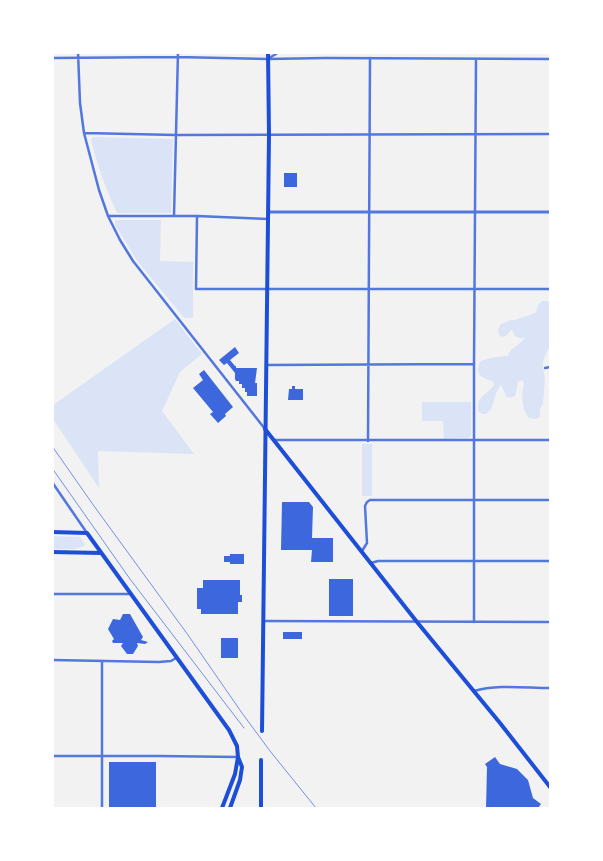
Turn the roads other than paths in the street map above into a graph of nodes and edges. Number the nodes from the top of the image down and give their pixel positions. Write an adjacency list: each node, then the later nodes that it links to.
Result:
1 (78, 52): 7 (street)
2 (178, 52): 5 (street)
3 (268, 52): 9 (main road)
4 (276, 52): 9 (street)
5 (177, 57): 7 (street); 9 (street); 14 (street)
6 (52, 58): 7 (street)
7 (79, 58): 12 (street)
8 (370, 58): 9 (street); 10 (street); 15 (street)
9 (268, 59): 17 (main road)
10 (476, 59): 11 (street); 16 (street)
11 (550, 59)
12 (84, 133): 14 (street); 22 (street)
13 (550, 134): 16 (street)
14 (176, 135): 17 (street); 23 (street)
15 (370, 135): 16 (street); 17 (street); 19 (street)
16 (475, 135): 20 (street)
17 (269, 136): 18 (main road)
18 (268, 212): 19 (street); 25 (main road)
19 (369, 212): 20 (street); 26 (street)
20 (475, 212): 21 (street); 27 (street)
21 (550, 212)
22 (108, 216): 23 (street); 35 (street)
23 (174, 216): 24 (street)
24 (197, 216): 25 (street); 29 (street)
25 (268, 218): 29 (main road)
26 (369, 289): 27 (street); 29 (street); 32 (street)
27 (475, 289): 28 (street); 30 (street)
28 (550, 289)
29 (268, 290): 31 (main road)
30 (474, 364): 32 (street); 37 (street)
31 (266, 365): 32 (street); 35 (main road)
32 (369, 365): 39 (street)
33 (545, 368): 34 (street)
34 (550, 368)
35 (265, 428): 36 (main road); 53 (main road)
36 (274, 440): 39 (street); 45 (main road)
37 (474, 440): 38 (street); 39 (street); 41 (street)
38 (550, 440)
39 (368, 441)
40 (52, 482): 44 (street)
41 (475, 500): 42 (street); 45 (street); 48 (street)
42 (550, 500)
43 (52, 532): 44 (main road)
44 (87, 533): 47 (main road)
45 (362, 551): 50 (main road)
46 (52, 552): 47 (main road)
47 (101, 553): 52 (main road)
48 (475, 561): 49 (street); 50 (street); 55 (street)
49 (550, 562)
50 (371, 563): 54 (main road)
51 (52, 594): 52 (street)
52 (131, 594): 57 (main road)
53 (263, 621): 54 (street); 62 (main road)
54 (417, 622): 55 (street); 61 (main road)
55 (474, 622): 56 (street)
56 (550, 622)
57 (176, 658): 59 (street); 65 (main road)
58 (52, 660): 59 (street)
59 (102, 661): 64 (street)
60 (550, 688): 61 (street)
61 (474, 691): 67 (main road)
62 (262, 731)
63 (52, 756): 64 (street)
64 (102, 756): 65 (street); 68 (street)
65 (238, 757): 69 (main road); 70 (main road)
66 (262, 760): 71 (main road)
67 (550, 786)
68 (102, 808)
69 (222, 808)
70 (230, 808)
71 (261, 808)

